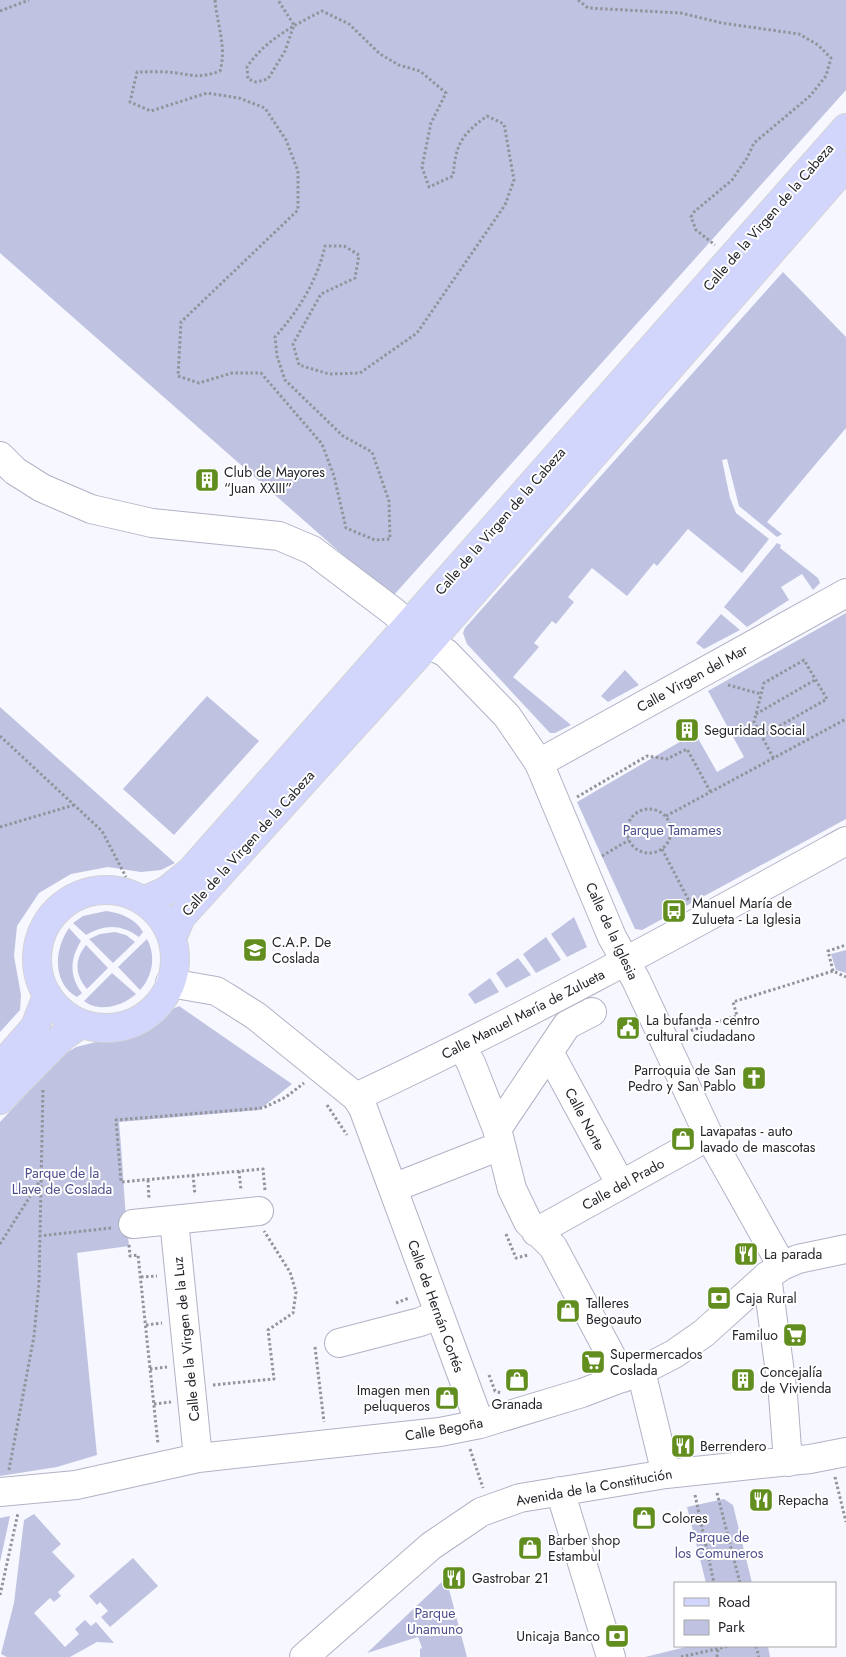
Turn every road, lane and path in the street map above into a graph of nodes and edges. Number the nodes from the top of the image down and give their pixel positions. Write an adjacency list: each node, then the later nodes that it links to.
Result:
1 (29, 0): 5 (path)
2 (216, 0): 6 (path)
3 (278, 0): 6 (path)
4 (578, 0): 9 (path)
5 (0, 11)
6 (294, 25): 6 (path)
7 (846, 128): 12 (main road, Calle de la Virgen de la Cabeza)
8 (846, 166): 13 (main road, Calle de la Virgen de la Cabeza)
9 (715, 244)
10 (0, 456): 12 (street, Calle de la Iglesia)
11 (846, 593): 22 (street, Calle Virgen del Mar)
12 (407, 626): 13 (street, Calle de la Iglesia); 33 (main road, Calle de la Virgen de la Cabeza)
13 (428, 644): 22 (street, Calle de la Iglesia); 35 (main road, Calle de la Virgen de la Cabeza)
14 (816, 680): 16 (path); 17 (path); 20 (path)
15 (721, 683): 16 (path)
16 (761, 694): 17 (path)
17 (756, 714): 20 (path)
18 (846, 719): 21 (path)
19 (0, 736): 25 (path)
20 (762, 736): 21 (path)
21 (774, 759): 23 (path)
22 (539, 763): 37 (street, Calle de la Iglesia)
23 (710, 791): 24 (path); 26 (path)
24 (570, 802)
25 (74, 804): 27 (path); 32 (path)
26 (666, 816): 28 (path); 30 (path)
27 (0, 826)
28 (629, 840): 30 (path); 31 (path)
29 (846, 842): 37 (street, Calle Manuel María de Zulueta)
30 (662, 849): 34 (path)
31 (597, 859)
32 (126, 877)
33 (143, 901): 35 (main road); 41 (main road)
34 (692, 906)
35 (172, 938): 40 (main road)
36 (846, 945): 38 (path)
37 (626, 961): 45 (street, Calle Manuel María de Zulueta); 52 (street, Calle de la Iglesia)
38 (833, 971): 39 (path); 44 (path)
39 (846, 977)
40 (170, 983): 43 (main road); 50 (street)
41 (47, 996): 43 (main road); 47 (main road)
42 (592, 1012): 46 (street)
43 (81, 1024): 51 (main road)
44 (680, 1034)
45 (462, 1047): 50 (street, Calle Manuel María de Zulueta); 53 (street)
46 (549, 1052): 53 (street); 58 (street, Calle Norte)
47 (0, 1068)
48 (307, 1082): 57 (path)
49 (43, 1083): 56 (path)
50 (356, 1097): 59 (street, Calle de Hernán Cortés)
51 (0, 1100)
52 (709, 1136): 58 (street, Calle del Prado); 72 (street, Calle de la Iglesia)
53 (499, 1138): 59 (street); 68 (street)
54 (239, 1171): 55 (path); 60 (path); 63 (path)
55 (193, 1175): 57 (path); 61 (path)
56 (41, 1178): 67 (path); 69 (path)
57 (148, 1180): 62 (path)
58 (621, 1185): 68 (street, Calle del Prado)
59 (393, 1188): 75 (street, Calle de Hernán Cortés)
60 (241, 1190)
61 (195, 1195)
62 (149, 1199)
63 (264, 1212): 64 (street); 84 (path)
64 (174, 1220): 65 (street); 91 (street, Calle de la Virgen de la Luz)
65 (123, 1226): 67 (path)
66 (505, 1231): 68 (path)
67 (39, 1236): 96 (path)
68 (536, 1242): 83 (street)
69 (0, 1244)
70 (846, 1249): 72 (street, Calle Begoña)
71 (138, 1254): 74 (path)
72 (774, 1271): 83 (street, Calle Begoña); 92 (street, Calle de la Iglesia)
73 (161, 1275): 74 (path)
74 (140, 1277): 77 (path)
75 (440, 1314): 78 (street); 89 (street, Calle de Hernán Cortés)
76 (165, 1322): 77 (path)
77 (146, 1325): 81 (path)
78 (339, 1343)
79 (316, 1360): 88 (path)
80 (169, 1367): 81 (path)
81 (150, 1369): 87 (path)
82 (488, 1373): 85 (path)
83 (632, 1375): 89 (street, Calle Begoña); 94 (street)
84 (204, 1386)
85 (503, 1393)
86 (173, 1401): 87 (path)
87 (154, 1404): 90 (path)
88 (333, 1424)
89 (474, 1434): 91 (street, Calle Begoña); 99 (path)
90 (158, 1448)
91 (198, 1458): 96 (street, Calle Begoña)
92 (788, 1462): 93 (street, Avenida de la Constitución); 94 (street, Avenida de la Constitución)
93 (840, 1462): 100 (path)
94 (666, 1474): 95 (street, Avenida de la Constitución)
95 (560, 1491): 106 (street, Avenida de la Constitución); 107 (street)
96 (9, 1493): 103 (path)
97 (717, 1493): 102 (path)
98 (695, 1495): 101 (path)
99 (485, 1496)
100 (846, 1522)
101 (714, 1582)
102 (740, 1582)
103 (0, 1595)
104 (723, 1647): 105 (path)
105 (718, 1648): 108 (path); 109 (path)
106 (304, 1657)
107 (611, 1657)
108 (681, 1657)
109 (717, 1657)

